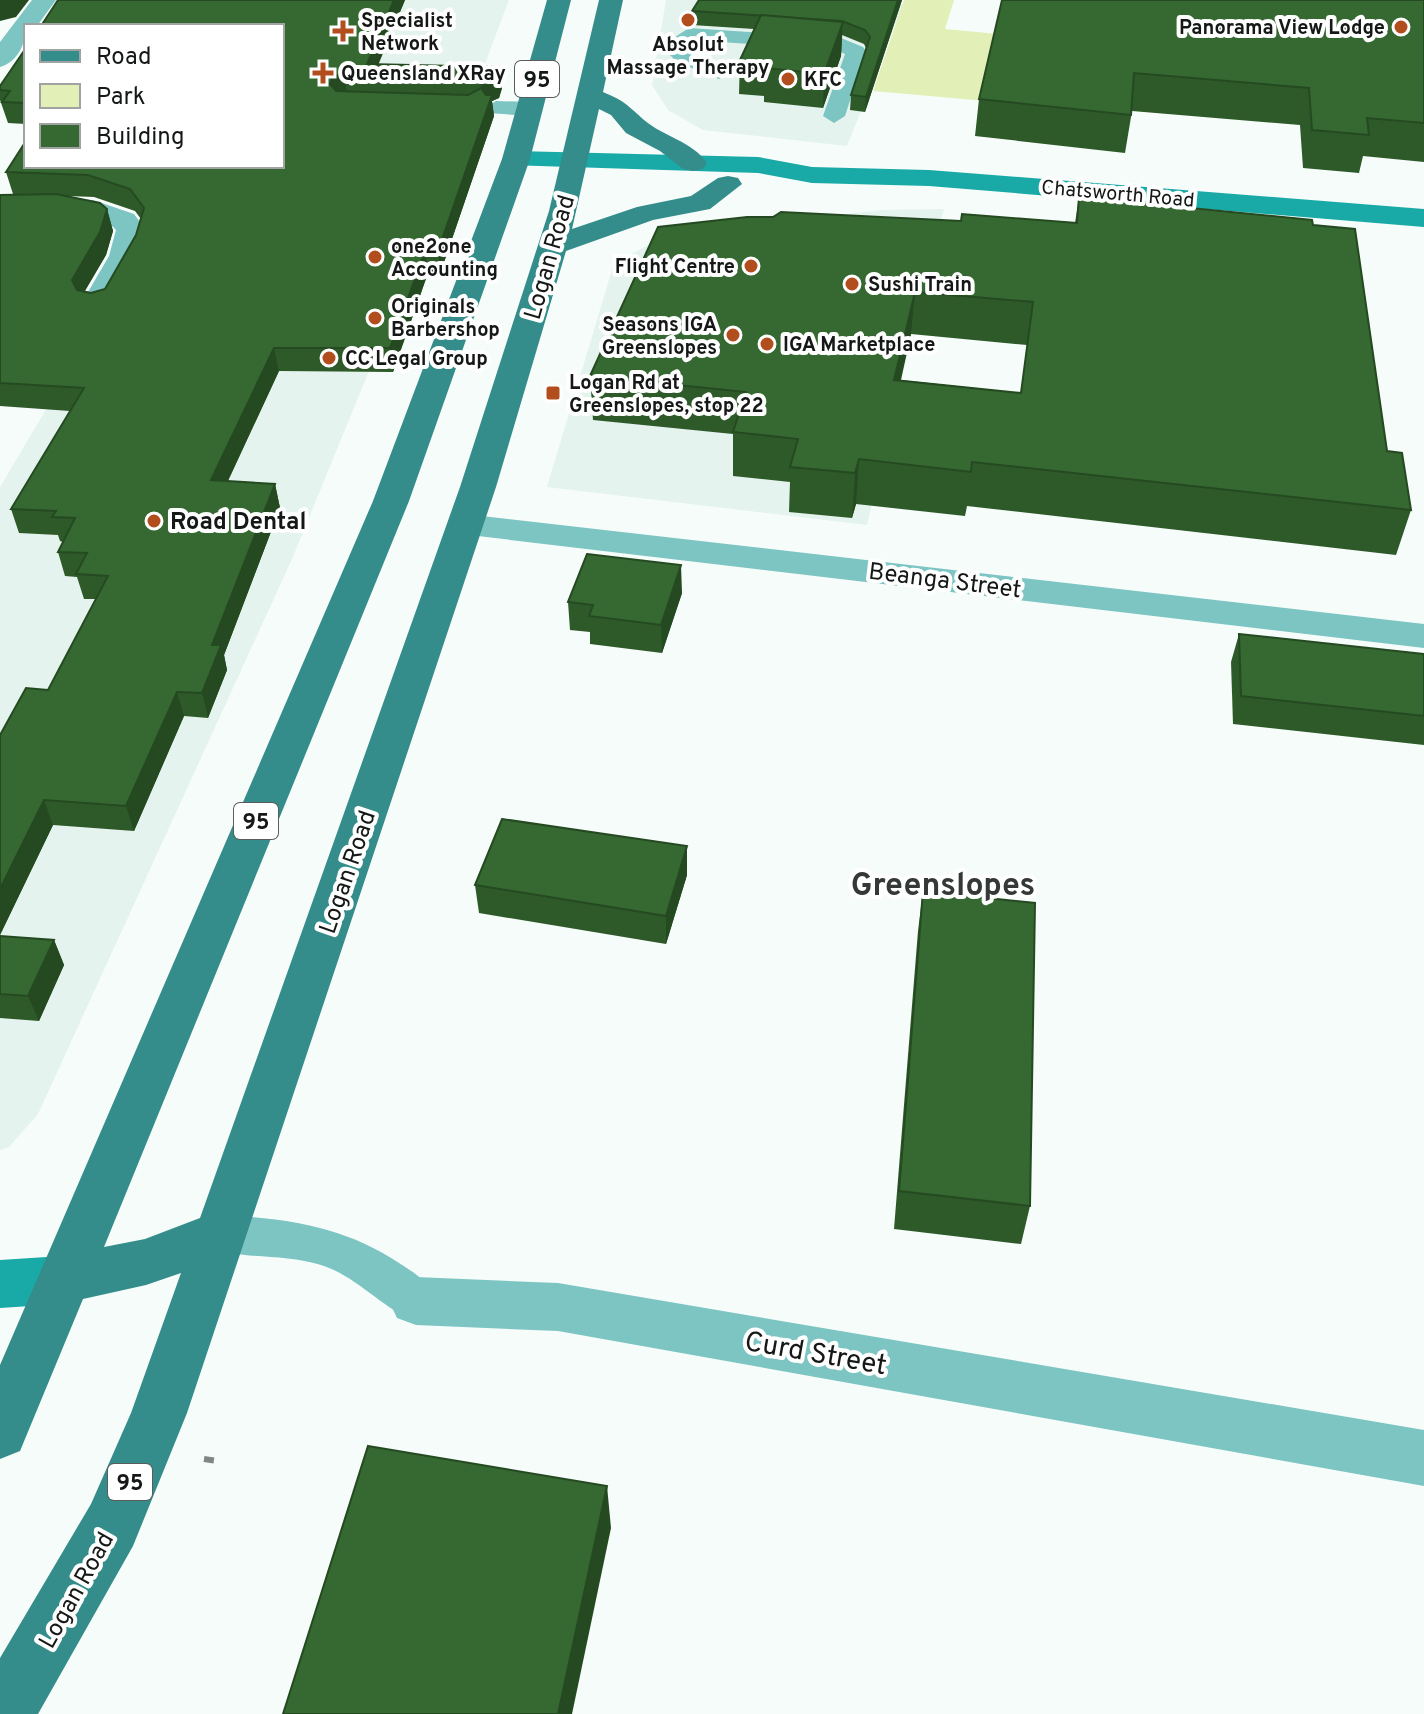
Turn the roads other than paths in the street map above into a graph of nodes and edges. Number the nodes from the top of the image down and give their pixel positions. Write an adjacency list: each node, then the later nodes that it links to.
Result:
1 (44, 0): 4 (street)
2 (559, 0): 10 (main road, 95)
3 (611, 0): 8 (main road, Logan Road / 95)
4 (26, 24)
5 (24, 27): 6 (street)
6 (0, 59)
7 (719, 73): 11 (lane)
8 (589, 95): 12 (main road); 14 (main road, Logan Road / 95)
9 (496, 108): 10 (lane)
10 (530, 109): 13 (main road, 95)
11 (834, 116)
12 (693, 163): 14 (main road, Chatsworth Road); 15 (main road, Chatsworth Road)
13 (512, 171): 14 (main road, Chatsworth Road); 24 (main road, 95)
14 (572, 172): 16 (main road, Chatsworth Road); 19 (main road, Logan Road / 95)
15 (812, 175): 16 (main road, Chatsworth Road); 18 (main road, Chatsworth Road)
16 (728, 184): 19 (main road)
17 (0, 206): 20 (street)
18 (1424, 218)
19 (554, 245): 21 (main road, Logan Road / 95)
20 (97, 304)
21 (465, 525): 22 (street, Beanga Street); 23 (main road, Logan Road / 95)
22 (1424, 636)
23 (220, 1234): 24 (main road); 26 (lane, Curd Street); 29 (main road, Logan Road / 95)
24 (62, 1280): 25 (main road); 27 (main road, 95)
25 (0, 1284)
26 (416, 1301): 28 (street, Curd Street)
27 (0, 1432)
28 (1424, 1458)
29 (3, 1714)

